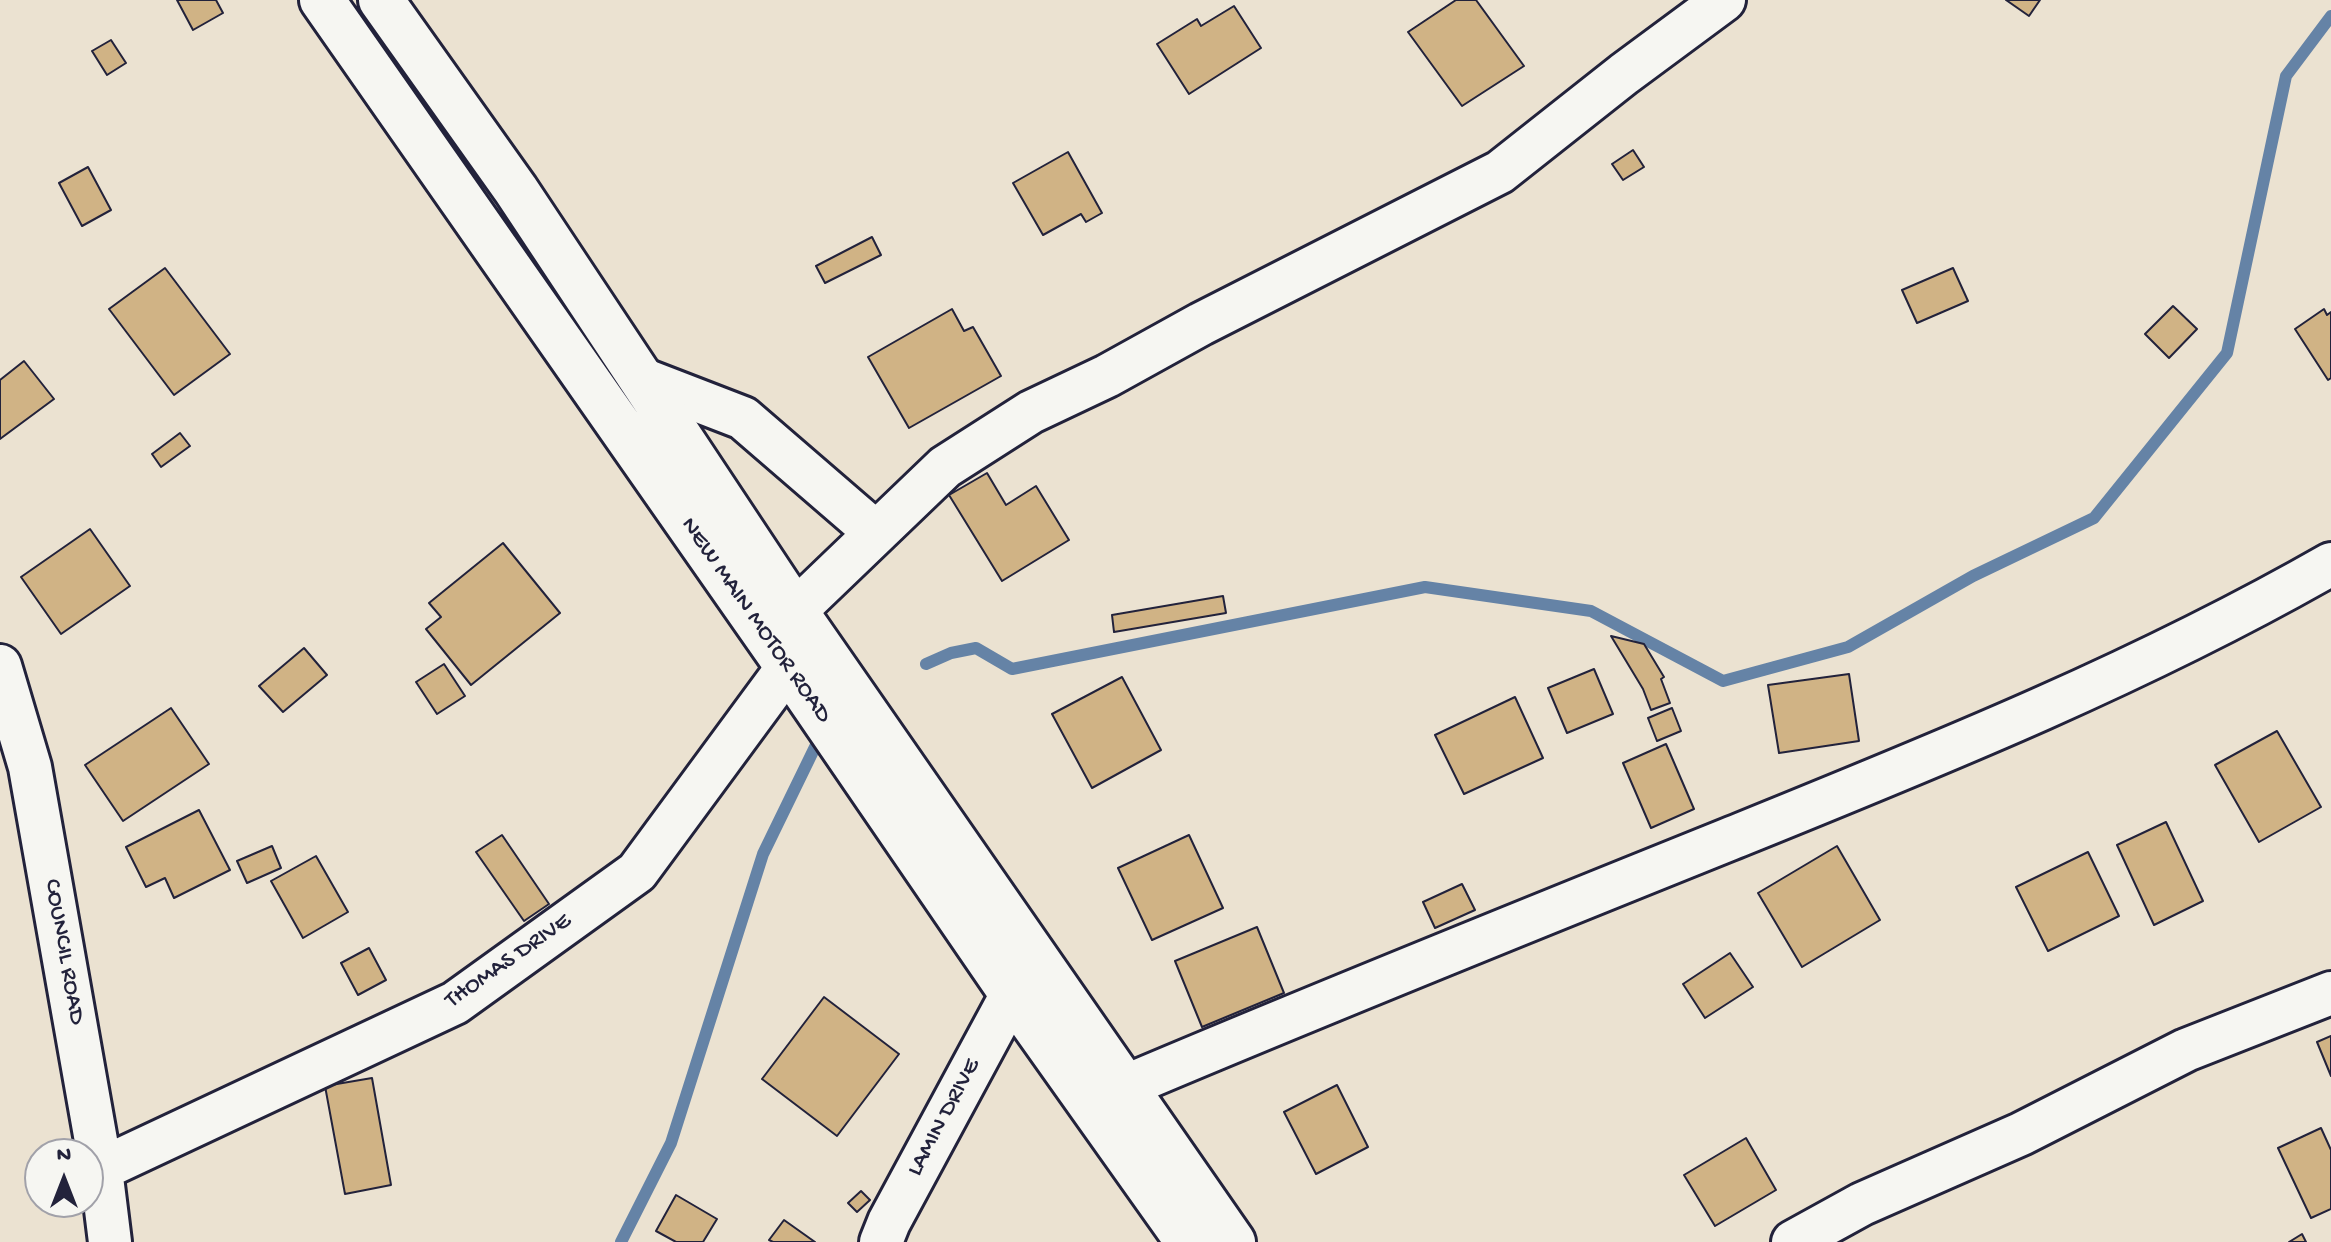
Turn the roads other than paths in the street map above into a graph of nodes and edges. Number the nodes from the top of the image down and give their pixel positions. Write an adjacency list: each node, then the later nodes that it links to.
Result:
1 (322, 0): 9 (highway, NEW MAIN MOTOR ROAD)
2 (381, 0): 4 (highway, NEW MAIN MOTOR ROAD)
3 (1724, 0): 5 (street)
4 (642, 379): 5 (street); 7 (highway, NEW MAIN MOTOR ROAD)
5 (875, 532): 7 (street)
6 (2331, 564): 12 (street)
7 (795, 611): 12 (highway, NEW MAIN MOTOR ROAD)
8 (0, 666): 13 (street, COUNCIL ROAD)
9 (788, 667): 11 (highway, NEW MAIN MOTOR ROAD); 14 (street, THOMAS DRIVE)
10 (2331, 993): 20 (street)
11 (1012, 994): 16 (street, LAMIN DRIVE); 18 (highway, NEW MAIN MOTOR ROAD)
12 (1124, 1087): 19 (highway, NEW MAIN MOTOR ROAD)
13 (96, 1138)
14 (104, 1168)
15 (104, 1193): 17 (street, COUNCIL ROAD)
16 (891, 1235)
17 (110, 1242)
18 (1188, 1242)
19 (1233, 1242)
20 (1793, 1242)

